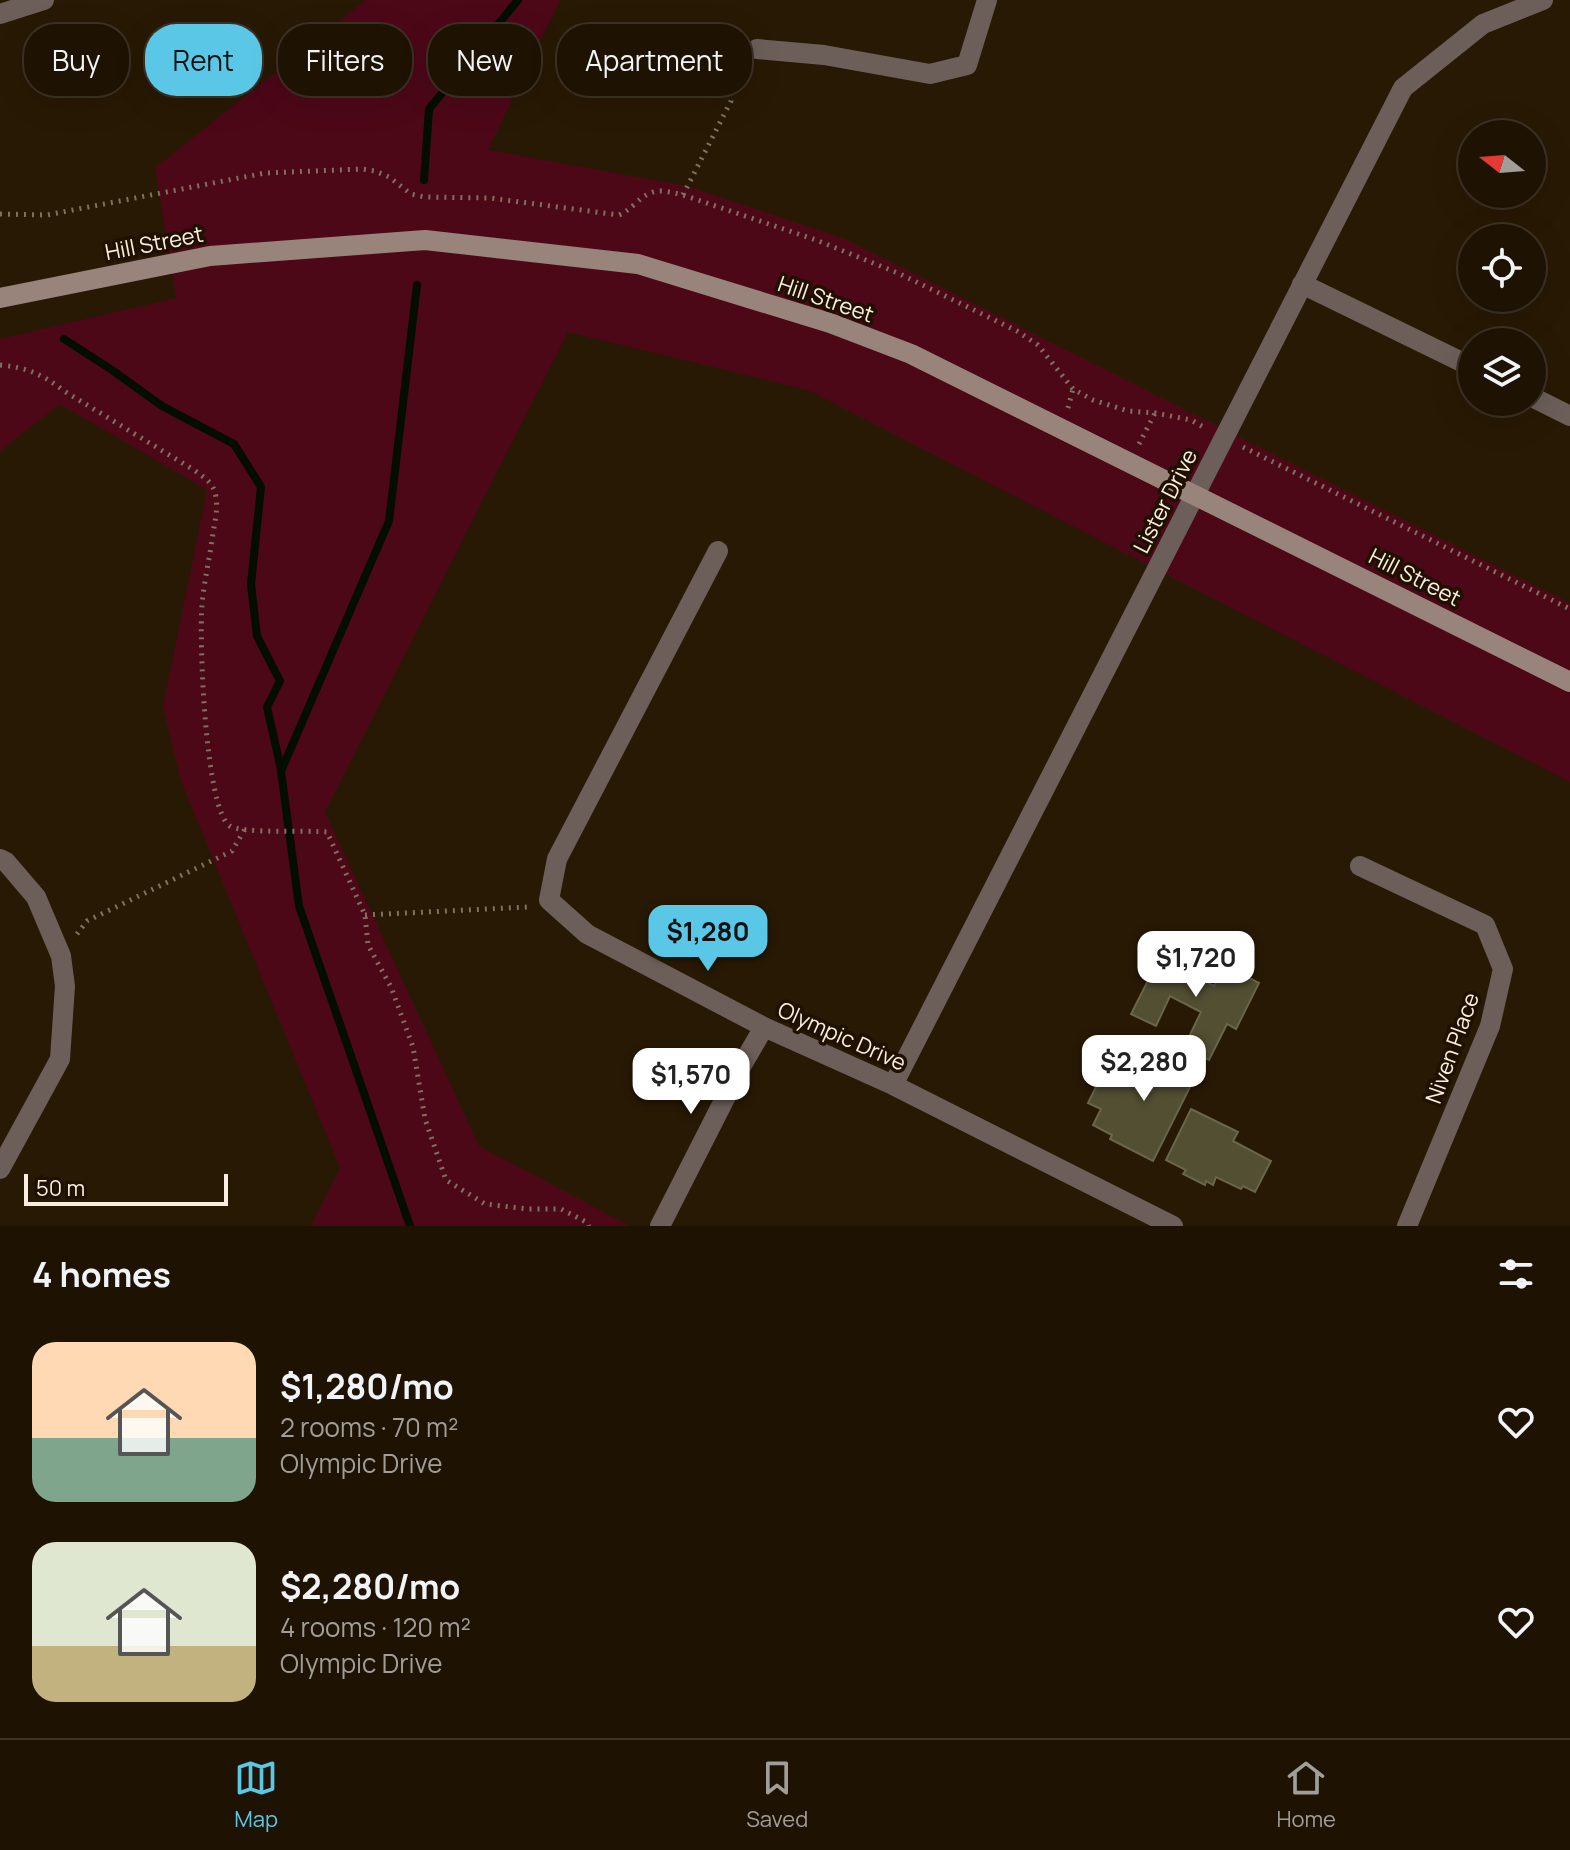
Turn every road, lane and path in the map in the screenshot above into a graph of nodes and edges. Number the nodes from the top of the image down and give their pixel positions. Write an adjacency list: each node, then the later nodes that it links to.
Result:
1 (44, 0): 4 (street)
2 (987, 0): 5 (street)
3 (1543, 0): 7 (street, Lister Drive)
4 (0, 14)
5 (757, 49): 6 (path)
6 (683, 195)
7 (1302, 284): 9 (street); 14 (street, Lister Drive)
8 (0, 298): 15 (main road, Hill Street)
9 (1458, 360)
10 (0, 365): 20 (path)
11 (1546, 404): 13 (street)
12 (1155, 413): 15 (path)
13 (1570, 416)
14 (1225, 438): 16 (street, Lister Drive); 18 (path)
15 (1131, 462): 16 (main road, Hill Street)
16 (1196, 494): 19 (main road, Hill Street); 27 (street, Lister Drive)
17 (718, 551): 23 (street)
18 (1570, 609)
19 (1570, 682)
20 (245, 829): 24 (path); 25 (path)
21 (0, 859): 25 (street)
22 (1360, 866): 32 (street, Niven Place)
23 (549, 900): 24 (path); 26 (street, Olympic Drive)
24 (365, 915): 29 (path)
25 (61, 956): 28 (street)
26 (764, 1027): 27 (street, Olympic Drive); 30 (street)
27 (893, 1085): 31 (street, Olympic Drive)
28 (0, 1169)
29 (589, 1226)
30 (660, 1226)
31 (1173, 1226)
32 (1407, 1226)

